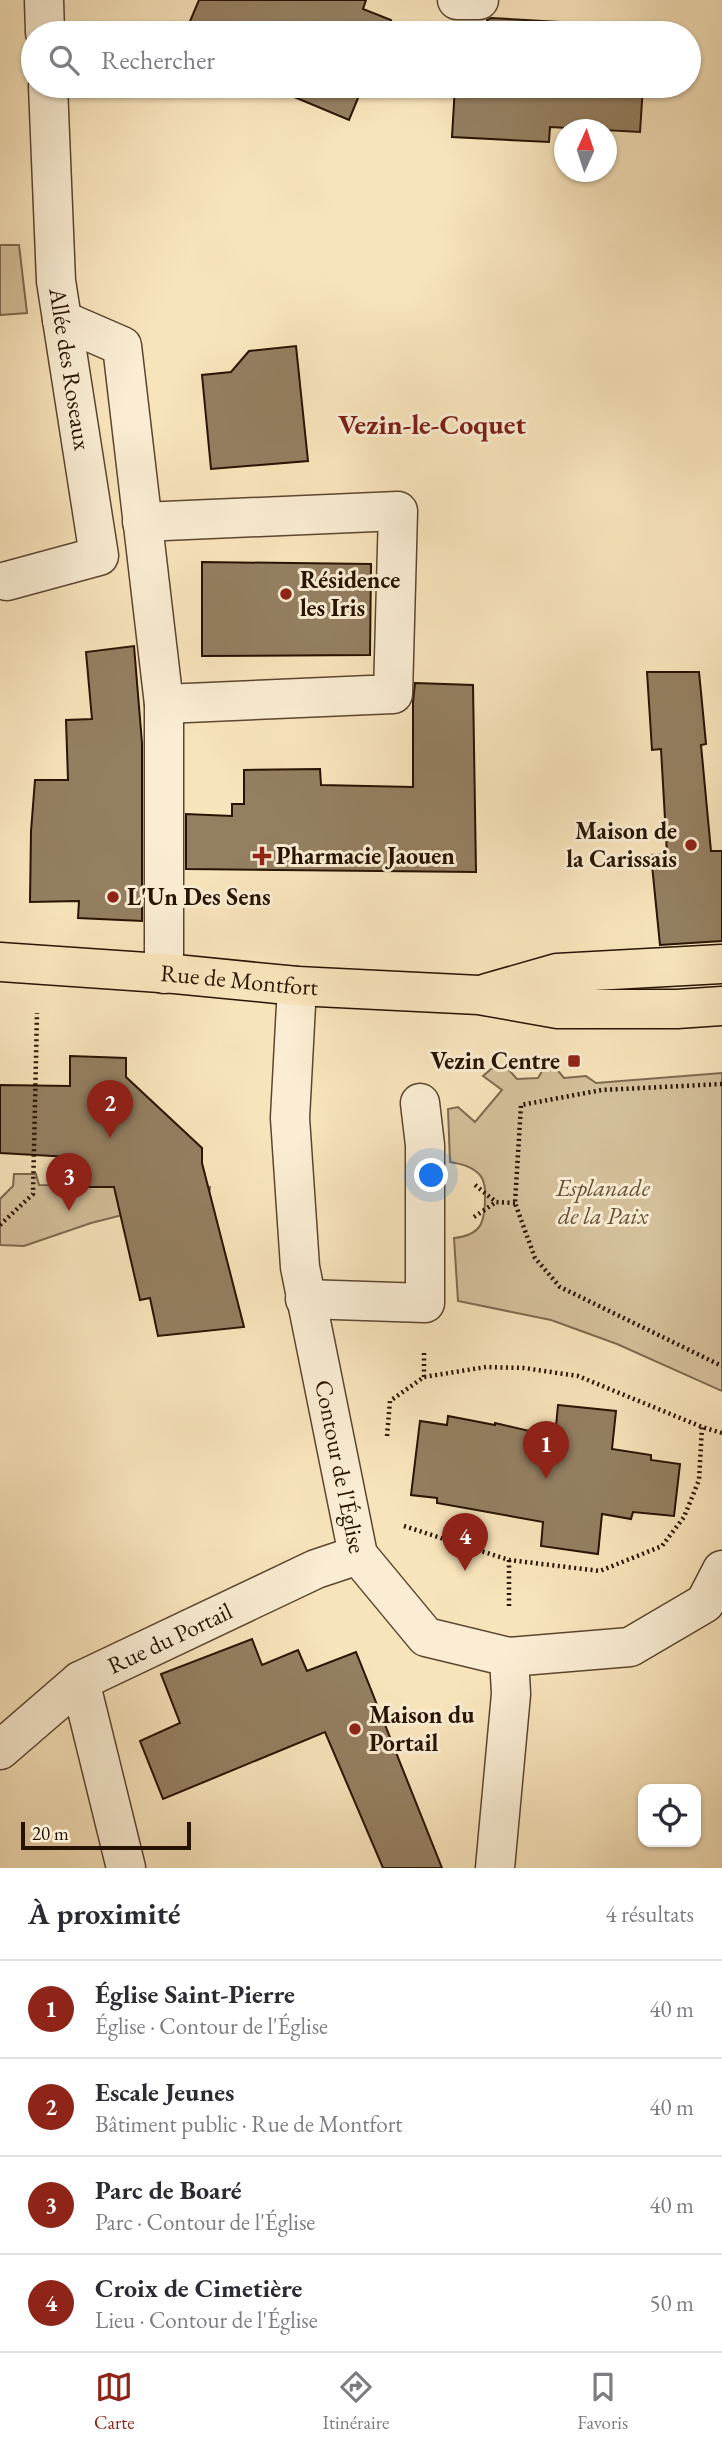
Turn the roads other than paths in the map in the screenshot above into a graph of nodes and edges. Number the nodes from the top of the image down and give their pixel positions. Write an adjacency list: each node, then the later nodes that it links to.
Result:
1 (44, 0): 4 (street)
2 (457, 0): 3 (street)
3 (479, 0)
4 (45, 21)
5 (48, 98): 6 (street, Allée des Roseaux)
6 (61, 320): 7 (street); 8 (street, Allée des Roseaux)
7 (142, 522): 9 (street); 9 (street)
8 (8, 582)
9 (164, 704): 12 (street)
10 (0, 962): 12 (main road, Rue de Montfort)
11 (722, 964): 14 (main road, Rue de Montfort)
12 (164, 974): 13 (main road, Rue de Montfort)
13 (297, 986): 14 (main road, Rue de Montfort); 17 (street, Contour de l'Église)
14 (479, 995): 15 (main road, Rue de Montfort)
15 (722, 1006)
16 (420, 1102): 17 (street)
17 (305, 1299): 18 (street, Contour de l'Église)
18 (358, 1555): 20 (street, Contour de l'Église); 21 (street, Rue du Portail)
19 (717, 1593): 20 (street, Contour de l'Église)
20 (509, 1657): 24 (street)
21 (80, 1681): 22 (street, Rue du Portail); 23 (street)
22 (0, 1750)
23 (126, 1868)
24 (495, 1868)

